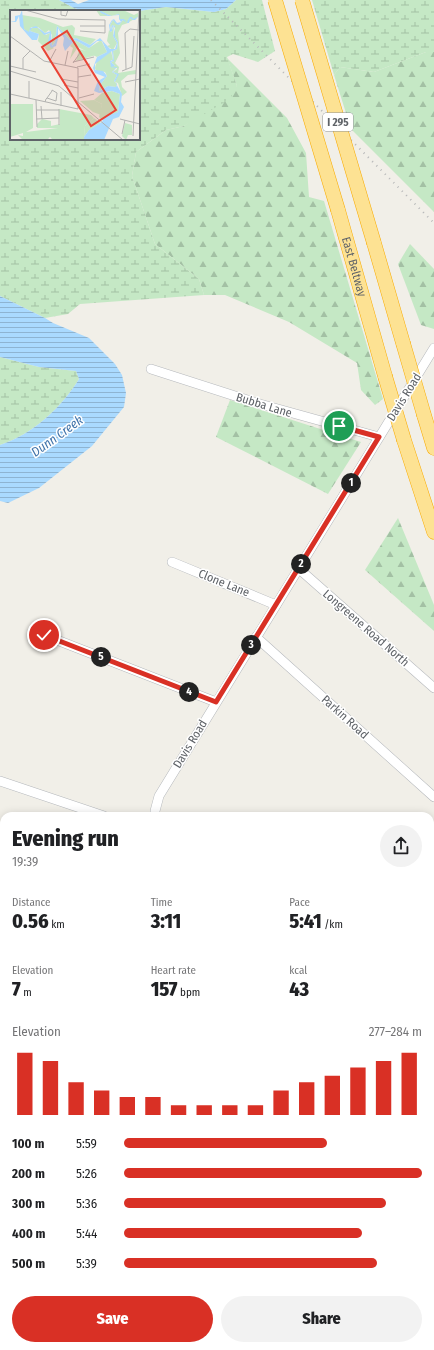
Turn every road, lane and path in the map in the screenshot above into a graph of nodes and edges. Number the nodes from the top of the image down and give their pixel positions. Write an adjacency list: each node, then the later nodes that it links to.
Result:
1 (275, 0): 7 (highway, East Beltway / I 295, bridge)
2 (302, 0): 6 (highway, I 295, bridge)
3 (434, 348): 5 (street, Davis Road)
4 (151, 369): 5 (street, Bubba Lane)
5 (379, 437): 9 (street, Davis Road)
6 (434, 448)
7 (434, 532)
8 (172, 562): 10 (street, Clone Lane)
9 (298, 568): 10 (street, Davis Road); 13 (street, Longreene Road North)
10 (276, 605): 12 (street, Davis Road)
11 (44, 635): 14 (street)
12 (256, 637): 14 (street, Davis Road); 16 (street, Parkin Road)
13 (434, 688)
14 (216, 702): 18 (street, Davis Road)
15 (0, 781): 17 (street)
16 (434, 797)
17 (92, 812)
18 (155, 812)

